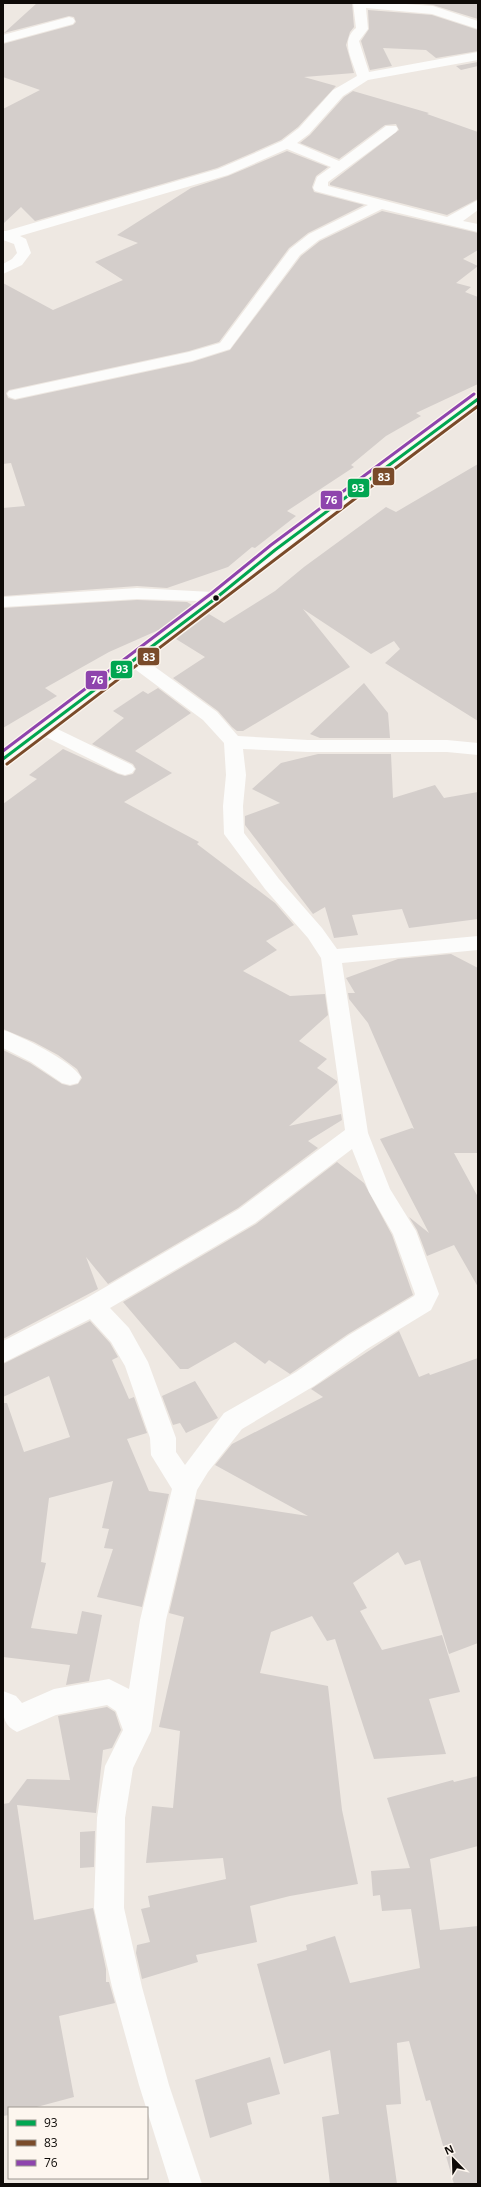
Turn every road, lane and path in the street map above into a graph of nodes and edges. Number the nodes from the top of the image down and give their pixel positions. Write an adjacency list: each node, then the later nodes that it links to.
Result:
1 (359, 3): 3 (street); 6 (street)
2 (69, 21): 4 (street)
3 (478, 25)
4 (3, 39)
5 (478, 56): 6 (street)
6 (364, 77): 8 (street)
7 (391, 129): 9 (street)
8 (287, 144): 9 (street); 14 (street)
9 (340, 166): 10 (street)
10 (381, 204): 12 (street); 16 (street)
11 (478, 204): 12 (street)
12 (448, 222): 13 (street)
13 (478, 228)
14 (4, 235): 15 (street)
15 (3, 270)
16 (14, 394)
17 (478, 399): 18 (street)
18 (216, 598): 19 (street); 20 (street)
19 (3, 602)
20 (134, 660): 21 (street); 22 (street)
21 (43, 728): 24 (street); 25 (street)
22 (233, 742): 23 (street); 27 (street)
23 (478, 749)
24 (3, 759)
25 (125, 769)
26 (478, 943): 27 (street)
27 (331, 958): 30 (street)
28 (3, 1038): 29 (street)
29 (70, 1077)
30 (357, 1133): 31 (street); 33 (street)
31 (93, 1306): 32 (street); 33 (street)
32 (3, 1353)
33 (186, 1487): 35 (street)
34 (3, 1704): 35 (street)
35 (137, 1731): 36 (street)
36 (186, 2184)

